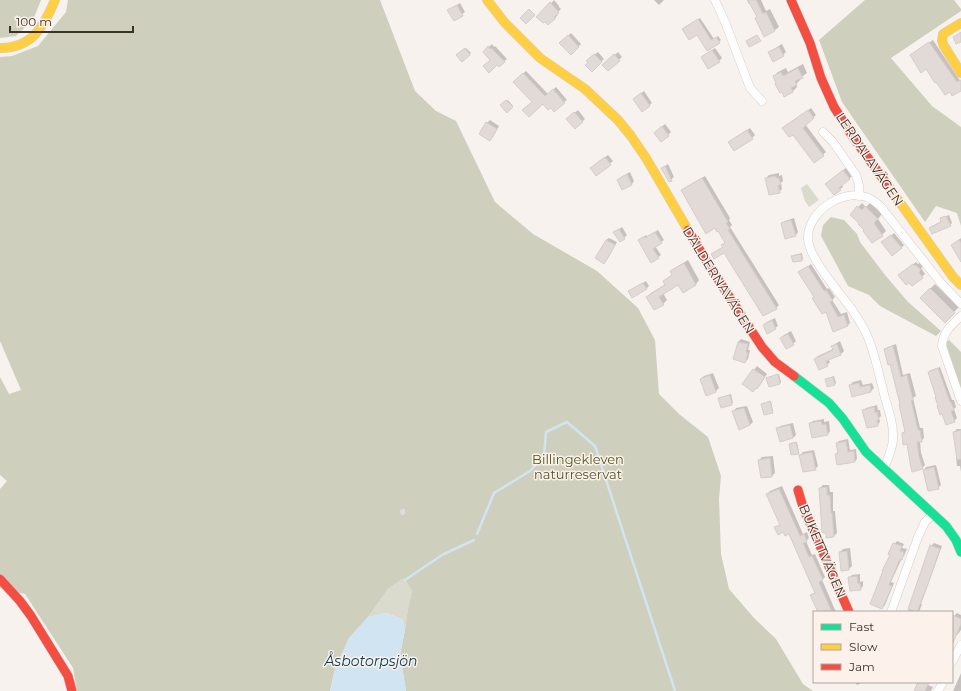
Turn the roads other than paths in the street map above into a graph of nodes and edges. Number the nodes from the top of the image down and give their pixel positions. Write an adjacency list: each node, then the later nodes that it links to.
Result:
1 (55, 0): 6 (street)
2 (487, 0): 15 (street, DÄLDERNAVÄGEN)
3 (715, 0): 8 (street)
4 (791, 0): 11 (street, LERDALAVÄGEN)
5 (961, 23): 7 (street)
6 (0, 48)
7 (961, 73)
8 (762, 101)
9 (823, 132): 10 (street)
10 (859, 196): 12 (street); 15 (street)
11 (961, 284)
12 (961, 304)
13 (961, 316): 14 (street)
14 (961, 401)
15 (884, 468): 17 (street, DÄLDERNAVÄGEN)
16 (798, 490): 20 (street, BUKETTVÄGEN)
17 (933, 514): 18 (street, DÄLDERNAVÄGEN); 21 (street)
18 (961, 552)
19 (0, 579): 24 (street)
20 (849, 611)
21 (891, 611)
22 (961, 645): 23 (street)
23 (953, 660)
24 (72, 691)

